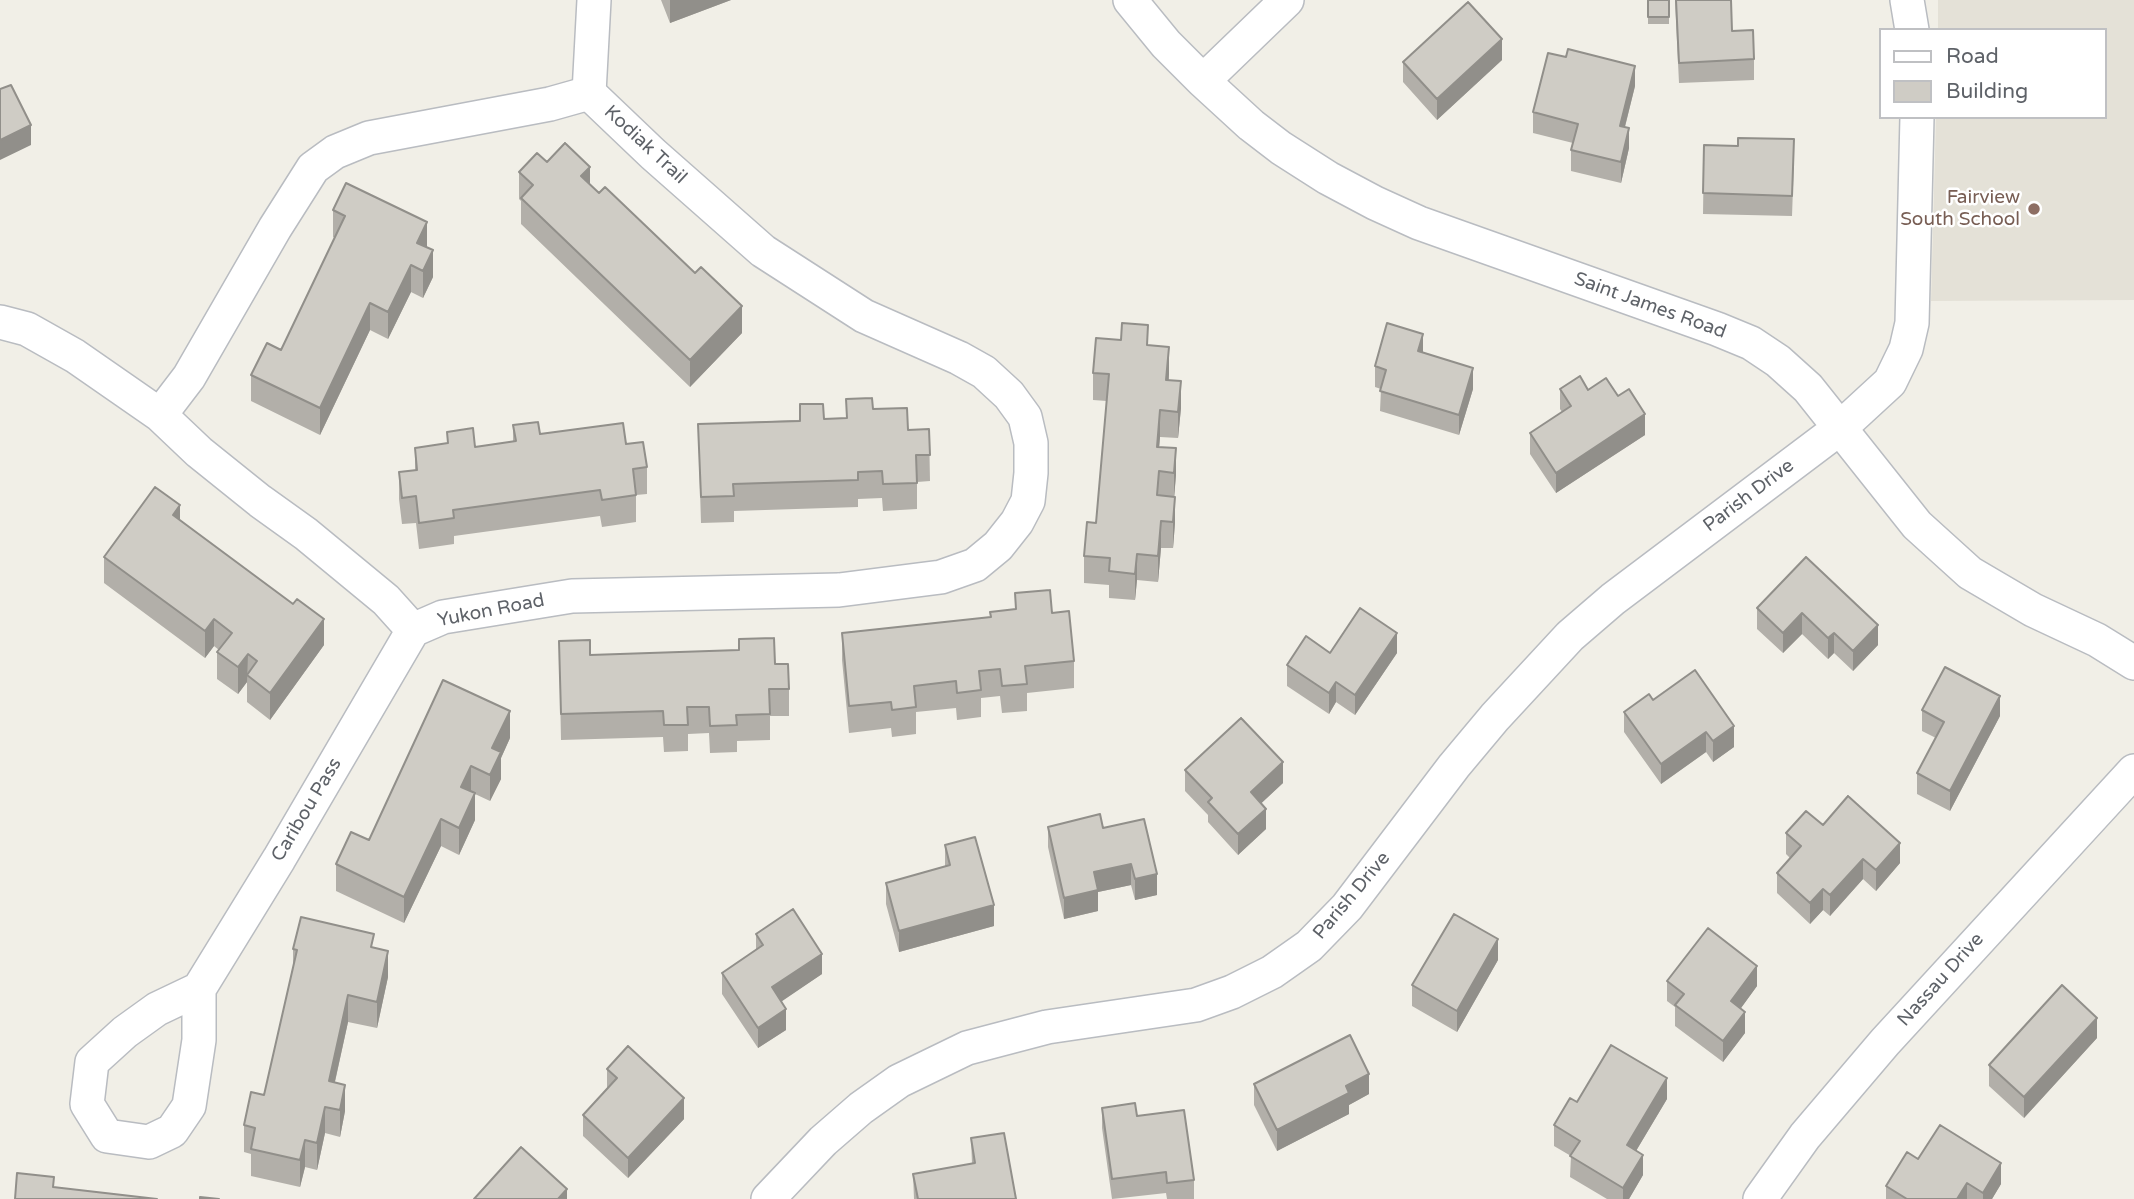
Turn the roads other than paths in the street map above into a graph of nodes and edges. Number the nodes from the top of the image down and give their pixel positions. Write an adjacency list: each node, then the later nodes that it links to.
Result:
1 (594, 0): 7 (street)
2 (1130, 0): 6 (street, Saint James Road)
3 (1287, 0): 6 (street)
4 (1906, 0): 5 (street)
5 (1912, 28)
6 (1203, 81): 11 (street, Saint James Road)
7 (589, 93): 10 (street, Kodiak Trail); 12 (street, Kodiak Trail)
8 (1917, 119): 11 (street, Parish Drive)
9 (0, 322): 10 (street, Yukon Road)
10 (160, 415): 13 (street, Yukon Road)
11 (1840, 428): 14 (street, Saint James Road); 17 (street, Parish Drive)
12 (1031, 473): 13 (street, Yukon Road)
13 (413, 630): 16 (street, Caribou Pass)
14 (2134, 663)
15 (2134, 771): 18 (street, Nassau Drive)
16 (199, 989): 16 (street)
17 (768, 1199)
18 (1760, 1199)

